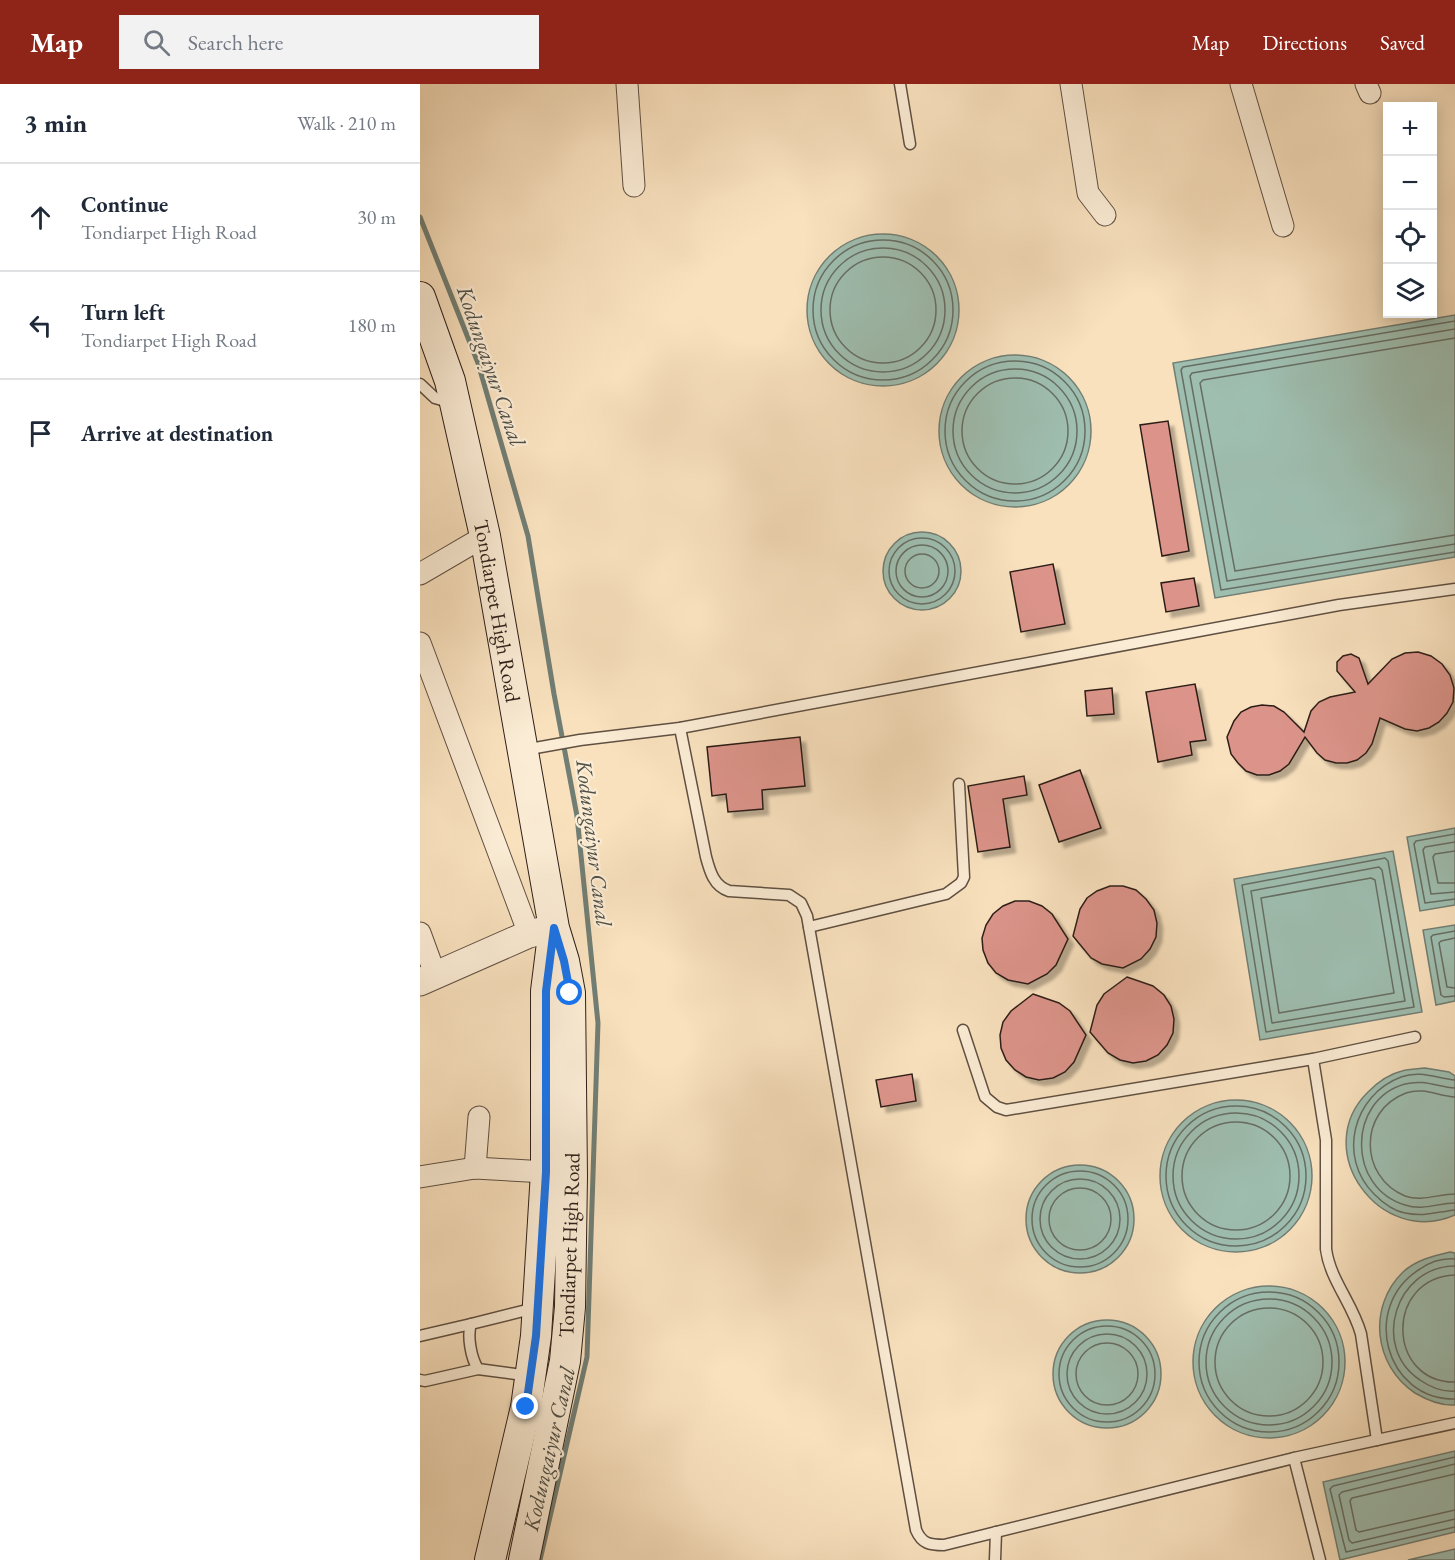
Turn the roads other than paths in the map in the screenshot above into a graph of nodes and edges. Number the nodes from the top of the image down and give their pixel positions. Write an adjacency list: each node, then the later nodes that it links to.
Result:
1 (627, 84): 6 (street)
2 (900, 84): 5 (lane)
3 (1071, 84): 7 (street)
4 (1241, 84): 8 (street)
5 (910, 144)
6 (634, 186)
7 (1105, 215)
8 (1283, 226)
9 (420, 297): 10 (main road, Tondiarpet High Road)
10 (425, 329): 12 (main road, Tondiarpet High Road)
11 (420, 384): 12 (lane)
12 (455, 404): 13 (main road, Tondiarpet High Road)
13 (485, 536): 14 (street); 18 (main road, Tondiarpet High Road)
14 (420, 574)
15 (1455, 589): 17 (lane)
16 (420, 643): 21 (street)
17 (680, 728): 18 (lane); 20 (lane)
18 (536, 748): 21 (main road, Tondiarpet High Road)
19 (958, 784): 20 (lane)
20 (809, 927): 40 (lane)
21 (542, 931): 23 (street); 29 (main road, Tondiarpet High Road); 42 (main road, Tondiarpet High Road)
22 (420, 933): 23 (street)
23 (428, 978)
24 (963, 1030): 26 (lane)
25 (1415, 1036): 26 (lane)
26 (1313, 1059): 38 (lane)
27 (478, 1117): 28 (street)
28 (476, 1168): 29 (street); 30 (street)
29 (546, 1172): 31 (main road, Tondiarpet High Road)
30 (420, 1177)
31 (537, 1307): 32 (lane); 35 (main road, Tondiarpet High Road)
32 (471, 1324): 33 (lane); 34 (lane)
33 (420, 1336)
34 (478, 1369): 35 (lane); 36 (lane)
35 (530, 1376): 41 (main road, Tondiarpet High Road)
36 (420, 1380)
37 (1455, 1423): 38 (lane)
38 (1377, 1440): 39 (lane)
39 (1294, 1458): 40 (lane); 44 (lane)
40 (996, 1532): 43 (lane)
41 (490, 1560)
42 (524, 1560)
43 (995, 1560)
44 (1320, 1560)

